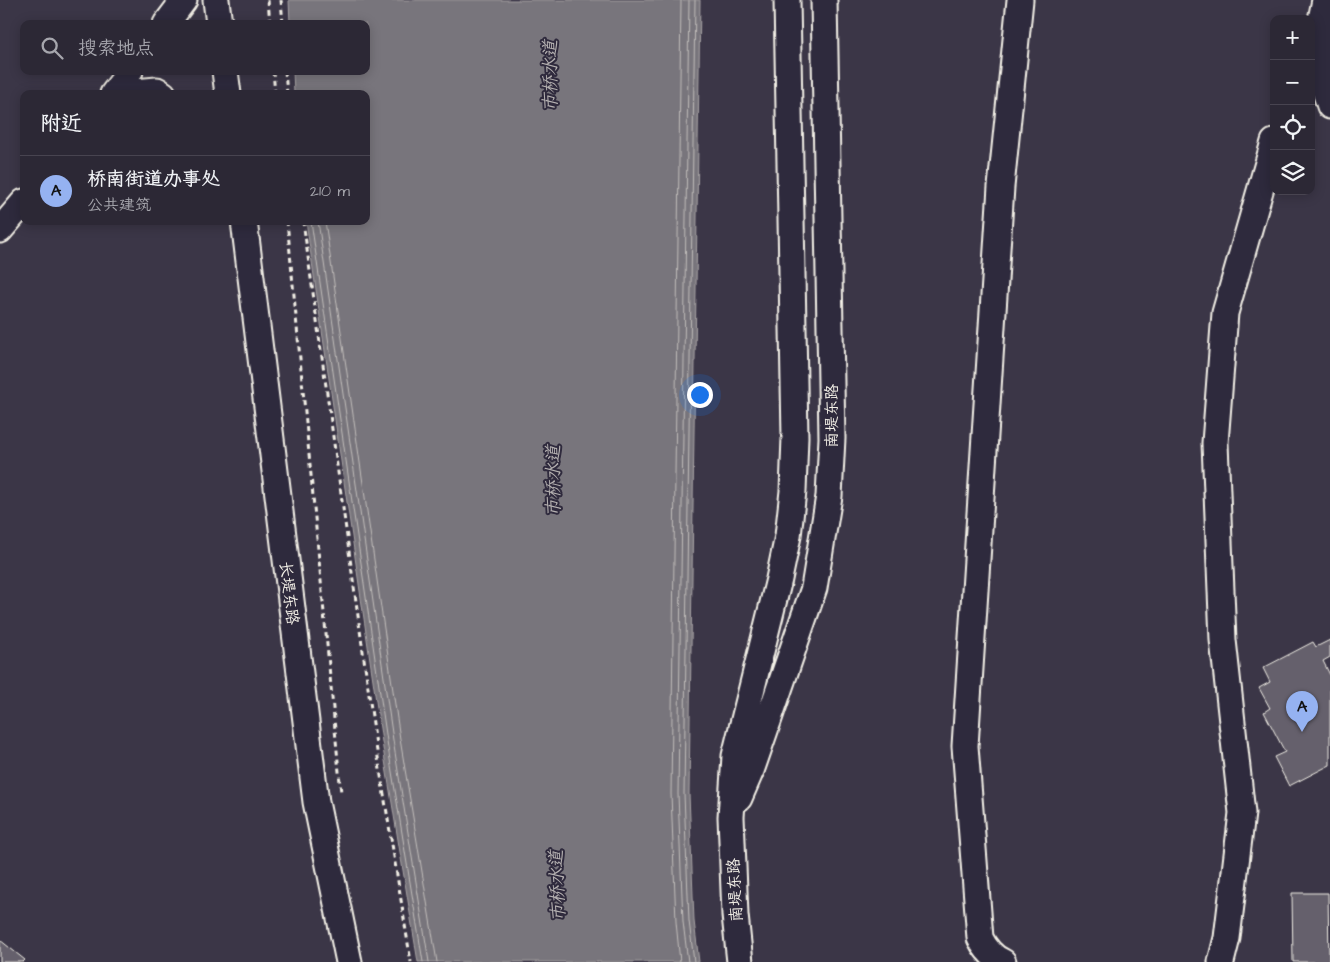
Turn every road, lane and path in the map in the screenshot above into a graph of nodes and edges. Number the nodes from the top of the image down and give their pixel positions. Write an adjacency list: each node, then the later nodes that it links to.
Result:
1 (184, 0): 9 (street)
2 (216, 0): 10 (street)
3 (268, 0): 11 (path)
4 (281, 0): 12 (path)
5 (787, 0): 30 (street, 南堤东路)
6 (824, 0): 30 (street, 南堤东路)
7 (1020, 0): 34 (street)
8 (1325, 0): 13 (street)
9 (169, 20)
10 (218, 20)
11 (270, 20)
12 (283, 20)
13 (1315, 34): 22 (street)
14 (127, 75): 18 (street)
15 (226, 75): 19 (street)
16 (273, 75): 20 (path)
17 (285, 75): 21 (path)
18 (116, 90)
19 (227, 90)
20 (275, 90)
21 (286, 90)
22 (1330, 106)
23 (1272, 150): 35 (street)
24 (20, 207): 28 (street)
25 (244, 225): 31 (street, 长堤东路)
26 (287, 225): 29 (path)
27 (304, 225): 32 (path)
28 (0, 230)
29 (342, 802)
30 (731, 817): 33 (street, 南堤东路)
31 (349, 962)
32 (411, 962)
33 (740, 962)
34 (1003, 962)
35 (1221, 962)

